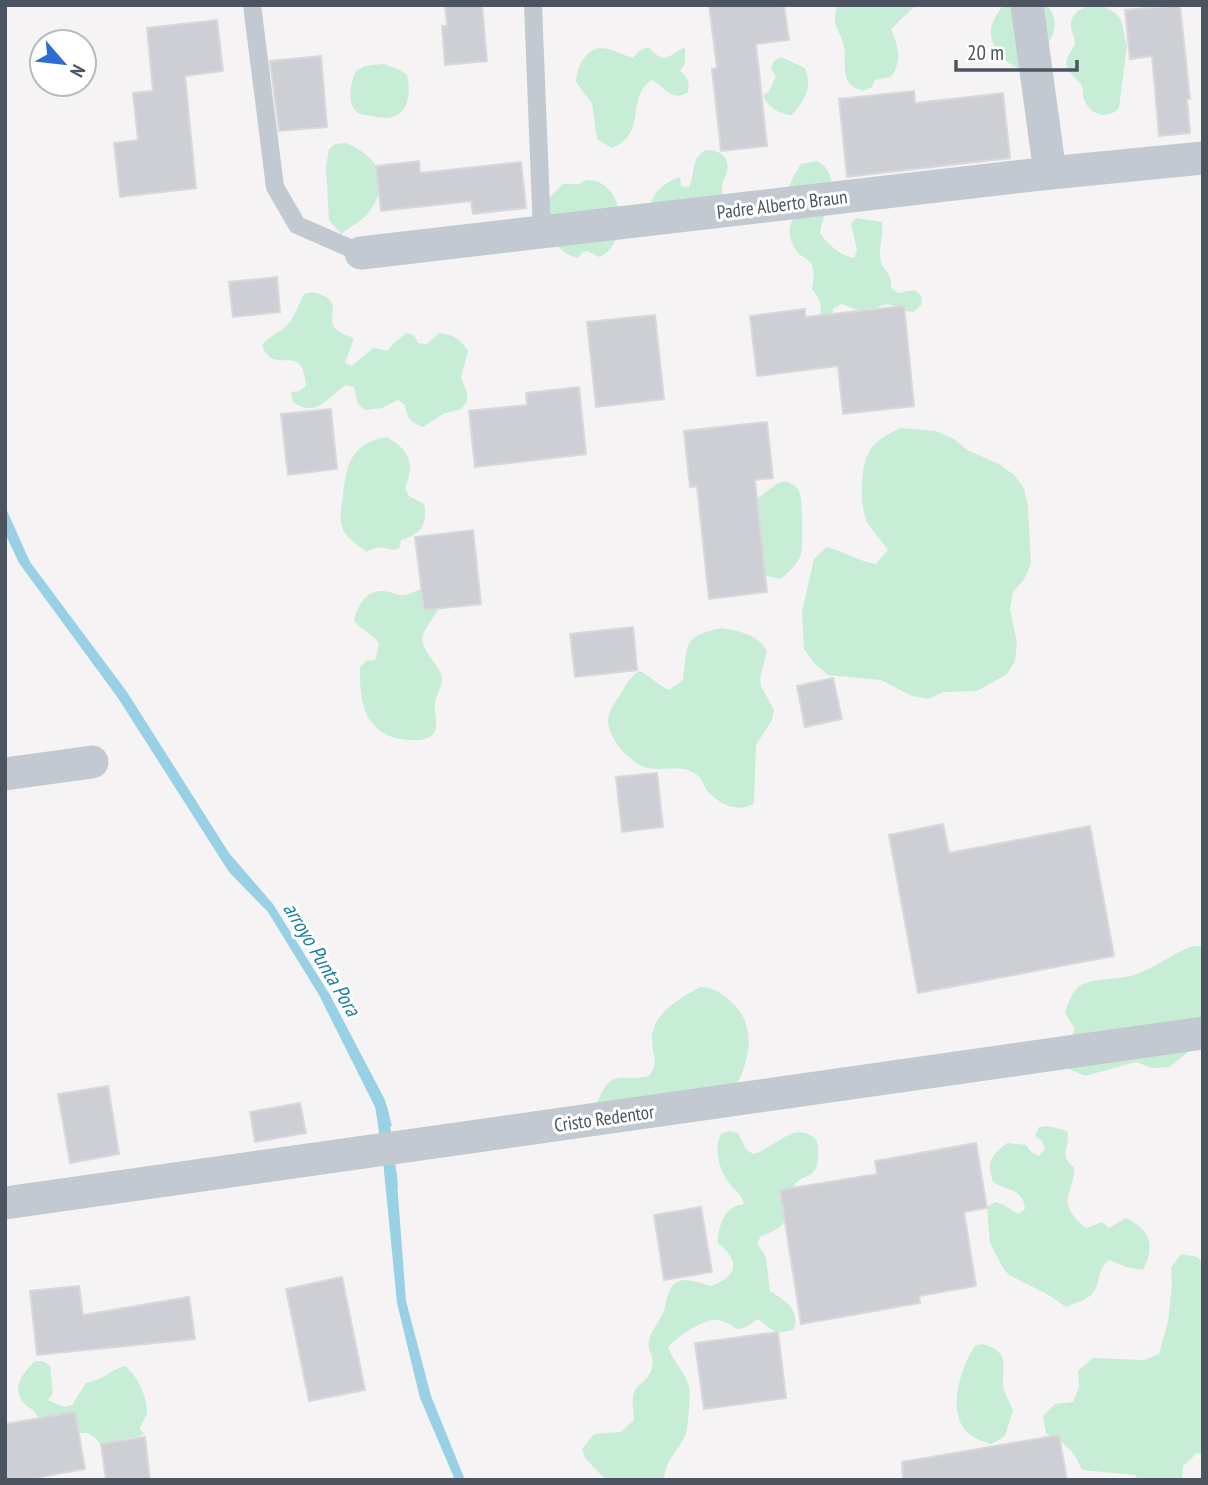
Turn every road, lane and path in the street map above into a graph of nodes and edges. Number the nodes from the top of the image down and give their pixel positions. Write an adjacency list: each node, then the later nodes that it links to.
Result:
1 (252, 5): 7 (lane)
2 (533, 5): 6 (lane)
3 (1027, 5): 5 (street)
4 (1203, 159): 5 (street, Padre Alberto Braun)
5 (1050, 173): 6 (street, Padre Alberto Braun)
6 (542, 232): 7 (street, Padre Alberto Braun)
7 (361, 253)
8 (92, 762): 9 (street)
9 (5, 775)
10 (1203, 1033): 11 (street, Cristo Redentor)
11 (5, 1203)

